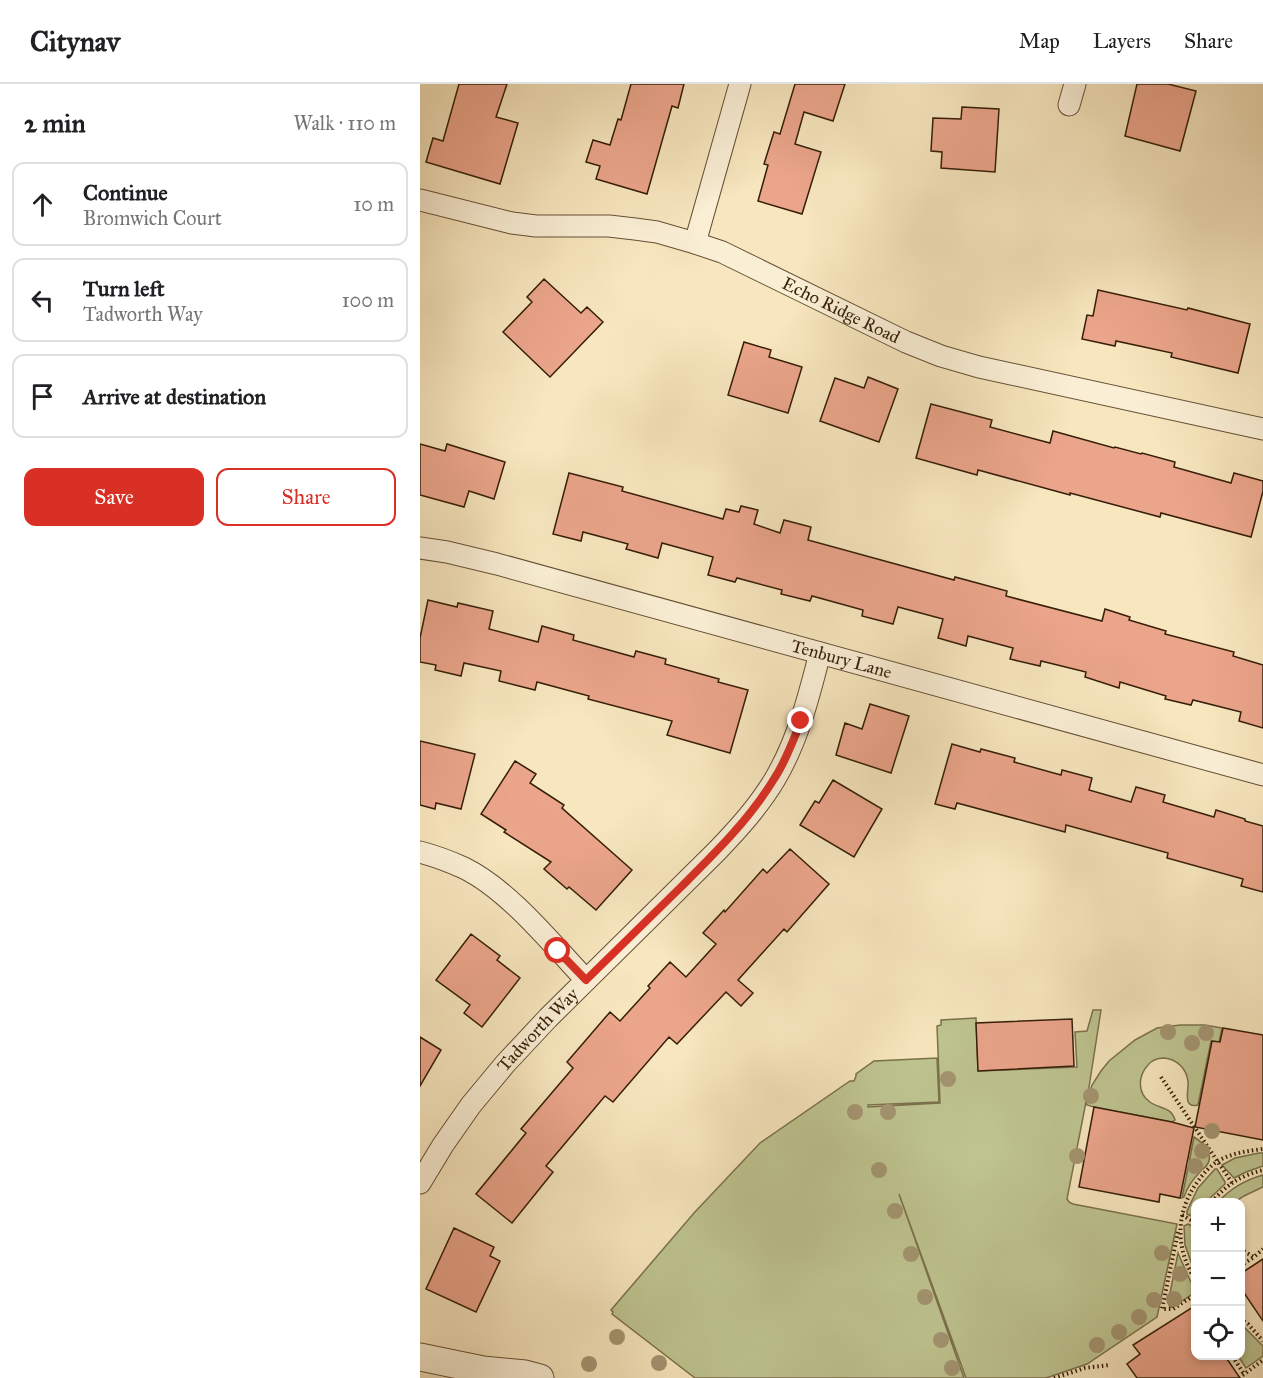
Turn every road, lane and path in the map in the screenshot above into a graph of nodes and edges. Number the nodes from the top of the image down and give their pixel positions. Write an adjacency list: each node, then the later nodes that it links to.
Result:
1 (740, 84): 5 (street)
2 (1075, 84): 3 (street)
3 (1069, 105)
4 (420, 200): 5 (street, Echo Ridge Road)
5 (695, 243): 6 (street, Echo Ridge Road)
6 (1263, 429)
7 (420, 548): 8 (street, Tenbury Lane)
8 (820, 653): 9 (street, Tenbury Lane); 11 (street, Tadworth Way)
9 (1263, 775)
10 (420, 852): 11 (street)
11 (586, 980): 16 (street, Tadworth Way)
12 (1161, 1077): 14 (path)
13 (1263, 1149): 14 (path)
14 (1217, 1161): 17 (path); 19 (path)
15 (1263, 1170): 17 (path)
16 (420, 1183)
17 (1232, 1183): 18 (path)
18 (1216, 1198)
19 (1182, 1215): 20 (path); 21 (path)
20 (1191, 1220)
21 (1180, 1222): 26 (path); 27 (path)
22 (1263, 1249): 24 (path)
23 (1245, 1252): 24 (path)
24 (1254, 1257): 25 (path)
25 (1245, 1263)
26 (1191, 1271)
27 (1191, 1297)
28 (1245, 1322): 29 (path)
29 (1263, 1341)
30 (420, 1357): 35 (street)
31 (1235, 1360): 34 (path)
32 (1263, 1360): 34 (path)
33 (1109, 1365): 36 (path)
34 (1244, 1374): 37 (path)
35 (540, 1378)
36 (1054, 1378)
37 (1239, 1378)

